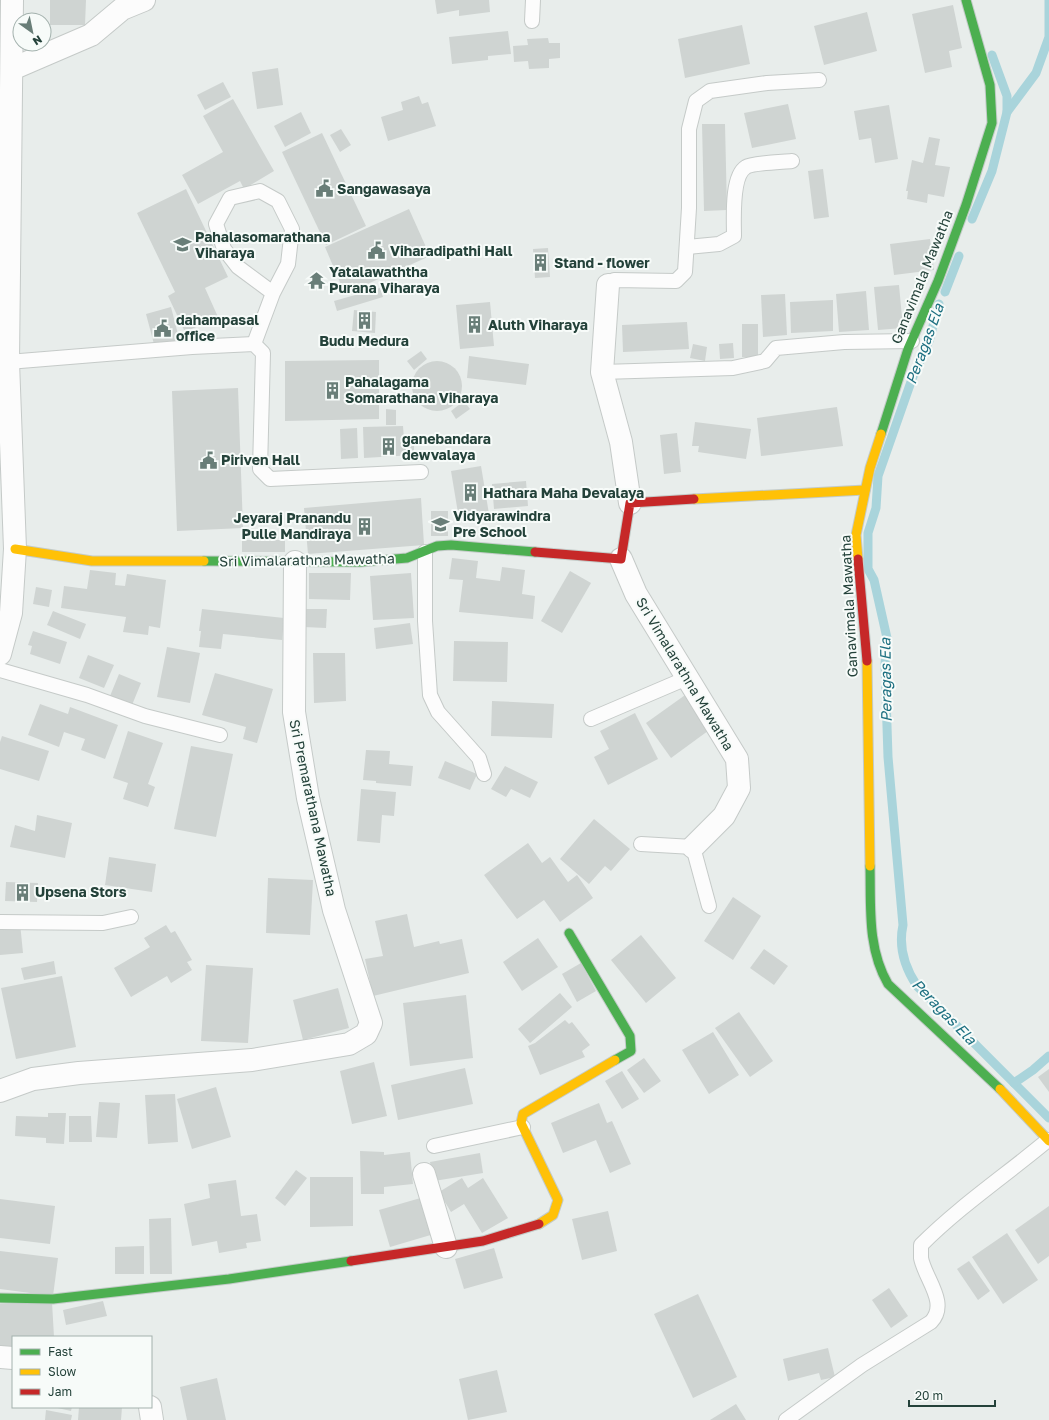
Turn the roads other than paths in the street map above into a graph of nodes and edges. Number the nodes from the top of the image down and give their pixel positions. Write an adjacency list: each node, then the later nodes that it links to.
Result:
1 (12, 0): 6 (street)
2 (144, 0): 6 (street)
3 (533, 0): 5 (lane)
4 (966, 0): 12 (street, Ganavimala Mawatha)
5 (532, 21)
6 (12, 69): 14 (street)
7 (819, 80): 9 (lane)
8 (792, 161): 9 (lane)
9 (687, 247): 10 (lane)
10 (608, 285): 15 (street)
11 (273, 294): 11 (lane); 13 (lane)
12 (912, 342): 15 (lane); 17 (street, Ganavimala Mawatha)
13 (254, 344): 14 (lane); 16 (lane)
14 (4, 363): 19 (street)
15 (602, 372): 18 (street)
16 (421, 472)
17 (865, 490): 18 (street); 37 (street, Ganavimala Mawatha)
18 (630, 503): 21 (street)
19 (14, 549): 22 (street, Sri Vimalarathna Mawatha); 23 (street)
20 (425, 552): 21 (street, Sri Vimalarathna Mawatha); 22 (street, Sri Vimalarathna Mawatha); 28 (lane)
21 (621, 559): 25 (street, Sri Vimalarathna Mawatha)
22 (295, 562): 35 (street, Sri Premarathana Mawatha)
23 (0, 654)
24 (0, 670): 27 (lane)
25 (687, 678): 26 (lane); 30 (street, Sri Vimalarathna Mawatha)
26 (591, 719)
27 (220, 735)
28 (484, 774)
29 (641, 844): 30 (lane)
30 (693, 847): 31 (lane)
31 (709, 906)
32 (131, 916): 33 (lane)
33 (0, 922)
34 (569, 933): 36 (street)
35 (0, 1091)
36 (523, 1127): 38 (lane); 40 (street)
37 (1048, 1140): 46 (lane)
38 (434, 1146)
39 (424, 1174): 40 (street)
40 (446, 1247): 41 (street)
41 (0, 1298)
42 (0, 1357): 43 (street)
43 (12, 1358)
44 (150, 1408): 45 (street)
45 (152, 1420)
46 (786, 1420)

